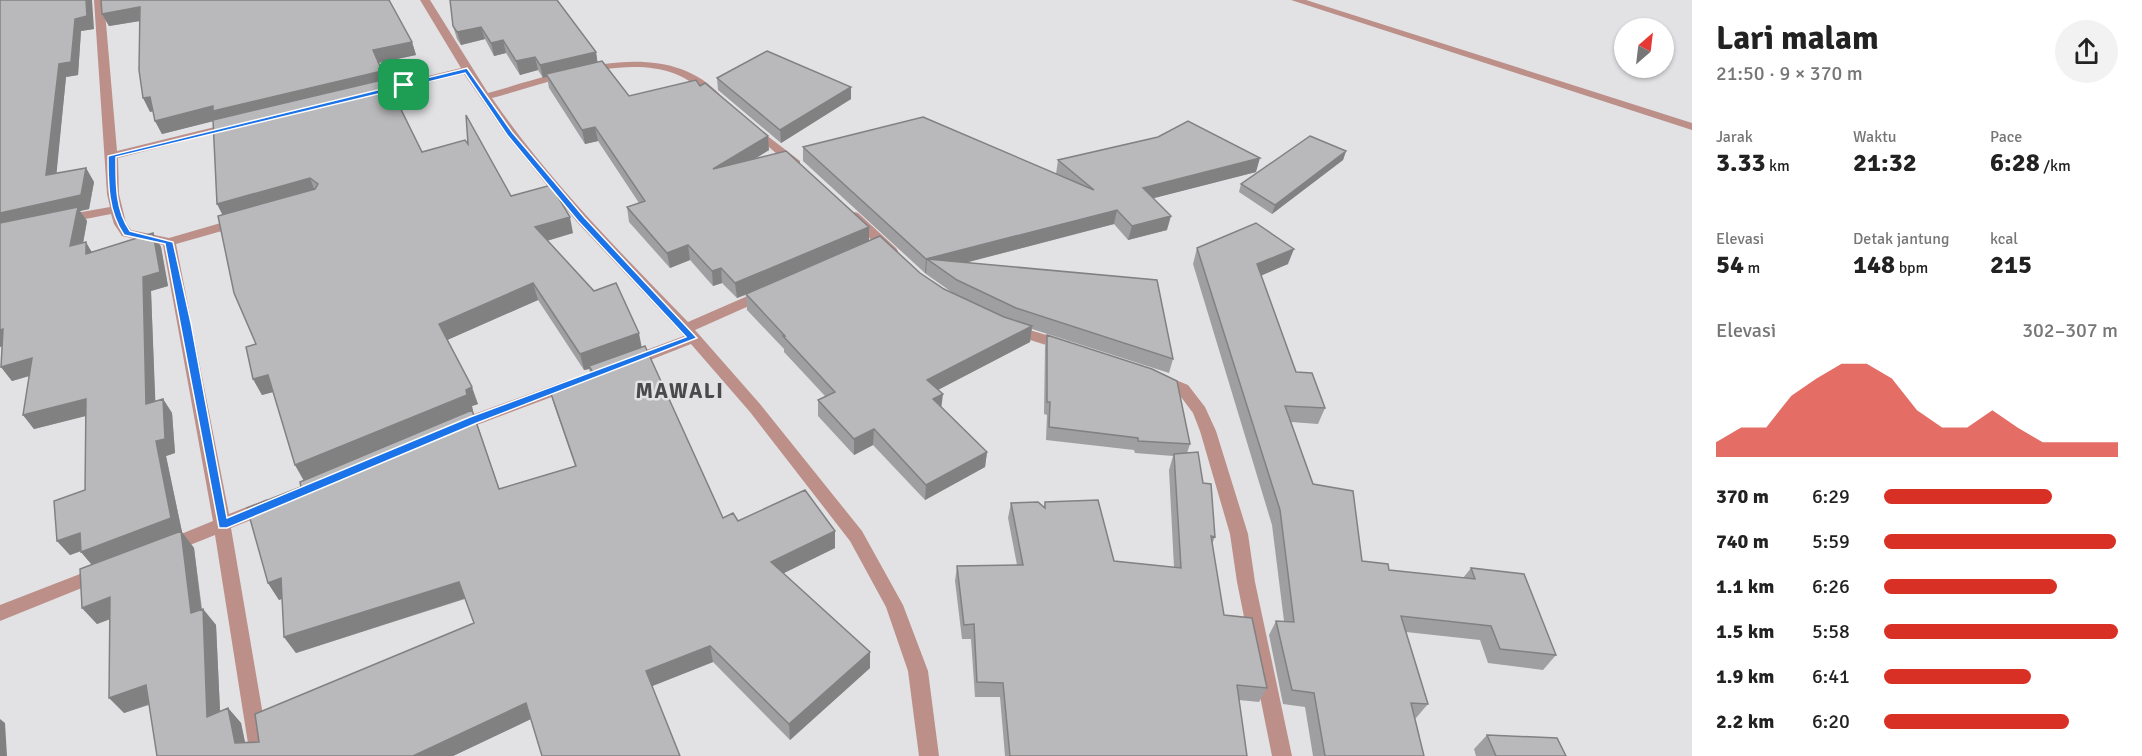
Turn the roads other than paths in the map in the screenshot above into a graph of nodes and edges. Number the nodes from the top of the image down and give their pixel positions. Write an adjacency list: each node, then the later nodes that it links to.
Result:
1 (99, 0): 9 (street)
2 (425, 0): 4 (street)
3 (1296, 0): 8 (street)
4 (467, 70): 5 (street); 6 (street)
5 (355, 97)
6 (485, 97): 10 (street); 19 (street)
7 (244, 123): 9 (street)
8 (1692, 126)
9 (112, 156): 11 (street)
10 (803, 170)
11 (117, 209): 14 (street); 15 (street)
12 (847, 210): 16 (street)
13 (249, 219): 15 (street)
14 (52, 222)
15 (169, 242): 26 (street)
16 (904, 263)
17 (773, 291): 19 (street)
18 (998, 323): 20 (street)
19 (689, 334): 21 (street); 31 (street)
20 (1082, 352)
21 (616, 367)
22 (1144, 372): 32 (street)
23 (583, 379): 24 (street)
24 (441, 434)
25 (277, 502): 26 (street)
26 (223, 525): 27 (street); 30 (street)
27 (156, 551)
28 (111, 569): 29 (street)
29 (0, 613)
30 (260, 756)
31 (929, 756)
32 (1282, 756)

